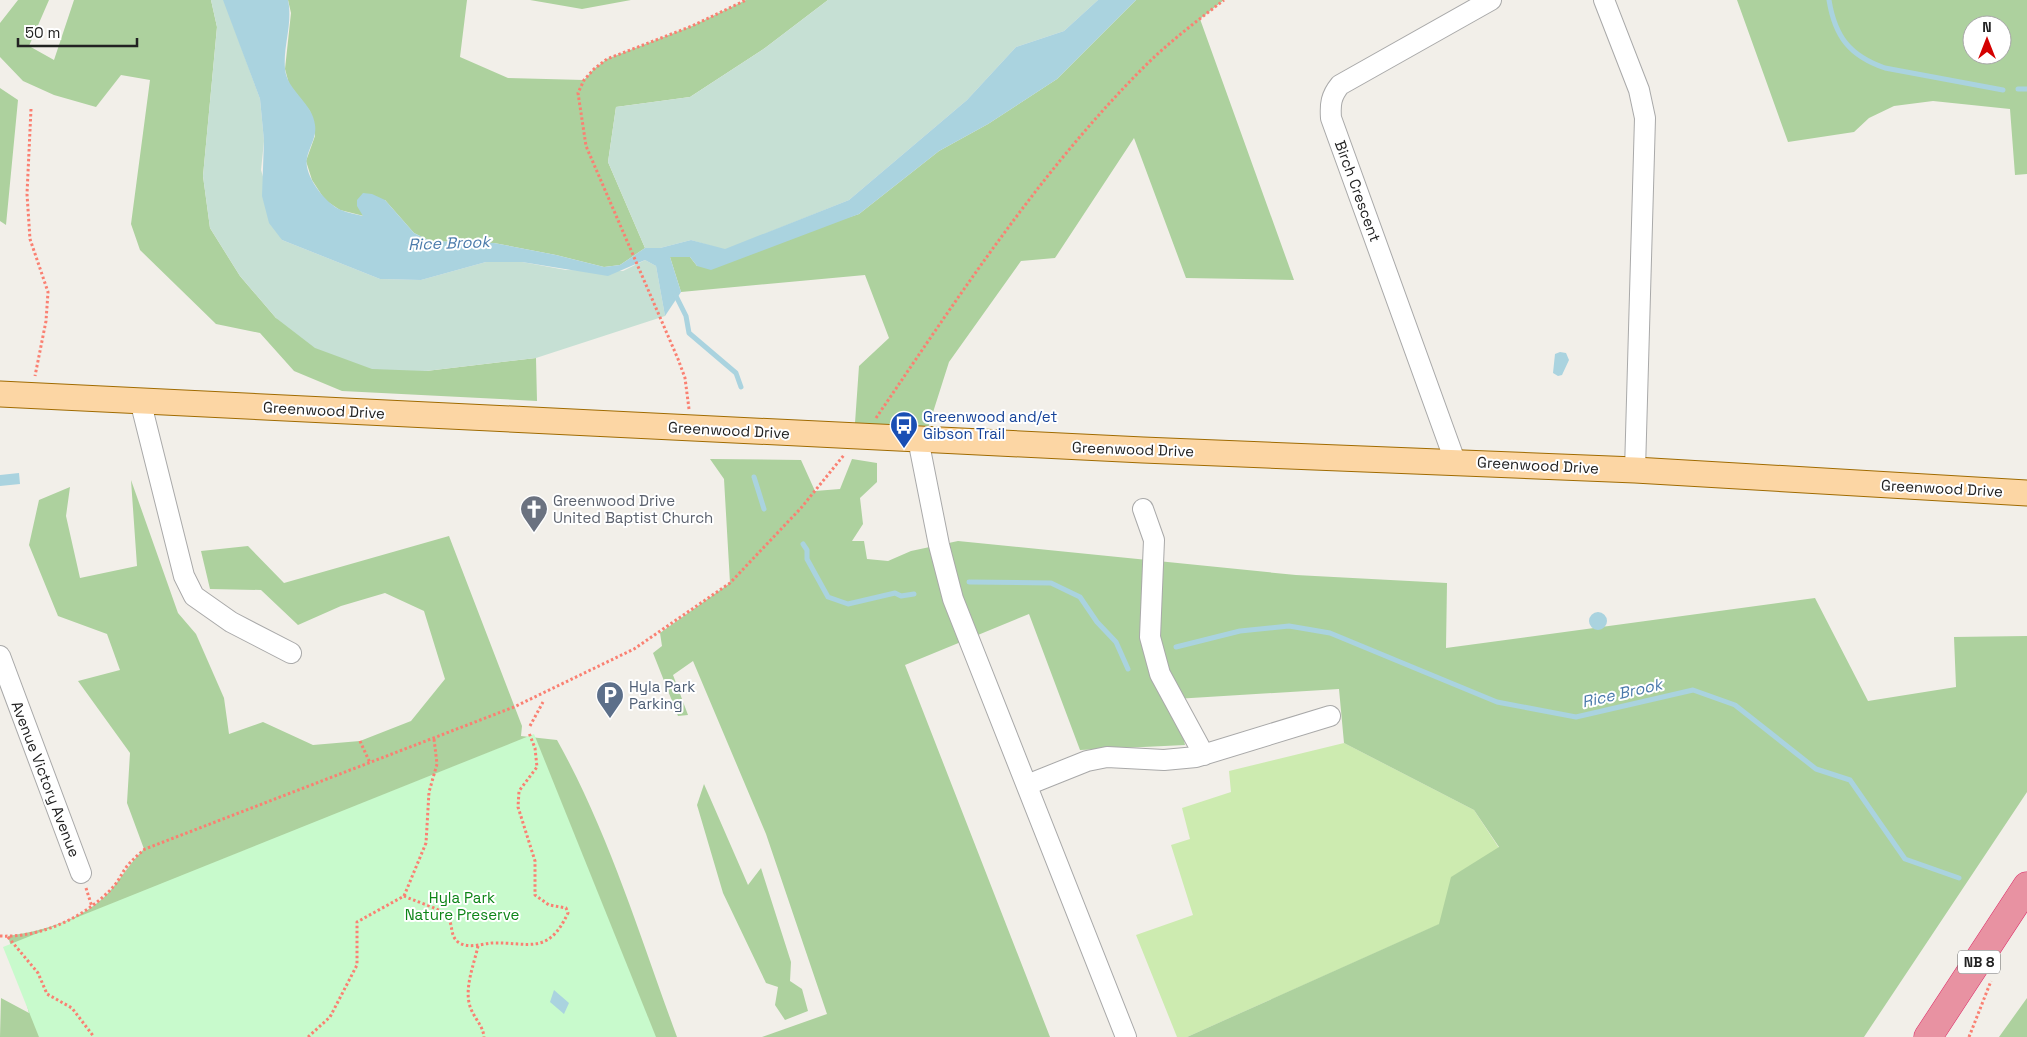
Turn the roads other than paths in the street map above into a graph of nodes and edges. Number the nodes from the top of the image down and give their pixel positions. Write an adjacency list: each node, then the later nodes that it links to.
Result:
1 (1491, 0): 6 (street, Birch Crescent)
2 (1604, 0): 7 (street)
3 (0, 394): 4 (main road, Greenwood Drive)
4 (140, 400): 5 (main road, Greenwood Drive); 10 (street)
5 (918, 439): 6 (main road, Greenwood Drive); 14 (street)
6 (1455, 461): 7 (main road, Greenwood Drive)
7 (1635, 470): 8 (main road, Greenwood Drive)
8 (2027, 493)
9 (1143, 509): 13 (street)
10 (291, 653)
11 (0, 656): 15 (street, Avenue Victory Avenue)
12 (1330, 716): 13 (street)
13 (1204, 755): 14 (street)
14 (1027, 785): 17 (street)
15 (81, 874)
16 (2027, 886): 18 (highway, NB 8)
17 (1126, 1037)
18 (1928, 1037)

